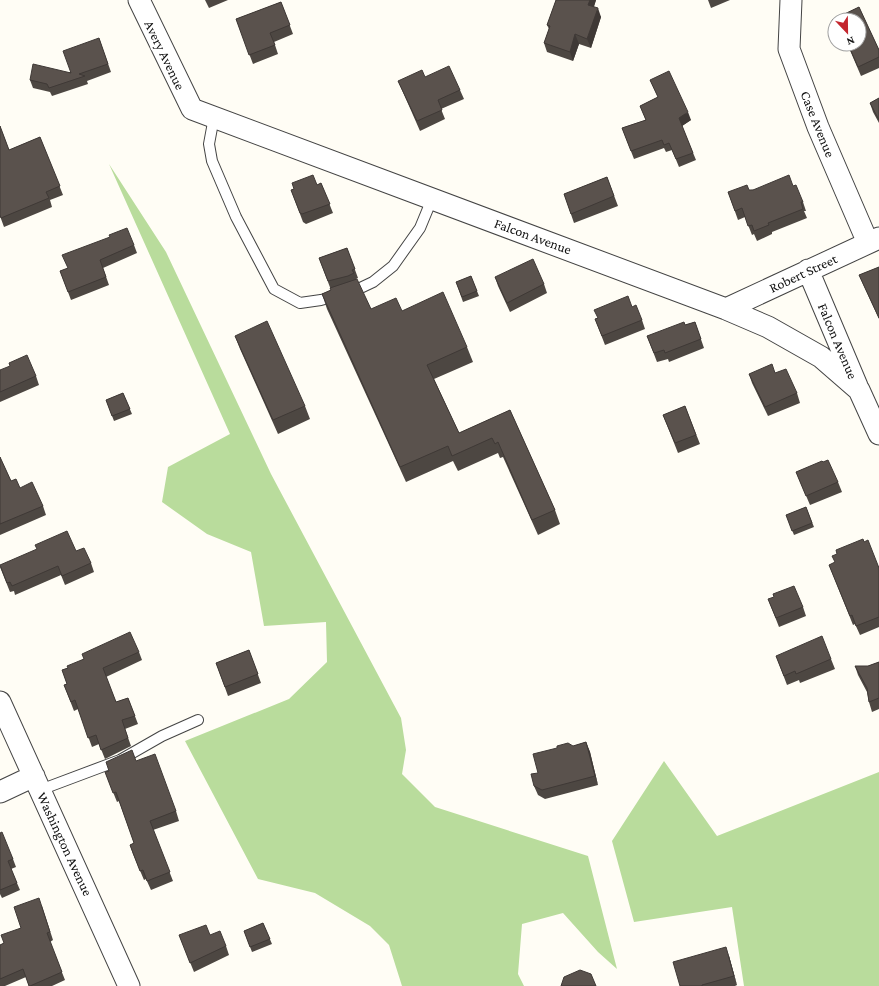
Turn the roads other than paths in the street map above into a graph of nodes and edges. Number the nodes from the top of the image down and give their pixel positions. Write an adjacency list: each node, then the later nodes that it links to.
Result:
1 (139, 0): 3 (street, Avery Avenue)
2 (791, 0): 6 (street, Case Avenue)
3 (192, 109): 4 (street, Falcon Avenue)
4 (214, 117): 5 (street, Falcon Avenue); 5 (lane)
5 (432, 199): 8 (street, Falcon Avenue)
6 (874, 240): 7 (street, Robert Street)
7 (808, 270): 8 (street, Robert Street); 9 (street, Falcon Avenue)
8 (726, 309): 9 (street, Falcon Avenue)
9 (859, 390): 10 (street, Falcon Avenue)
10 (879, 434)
11 (0, 702): 13 (street, Washington Avenue)
12 (198, 720): 13 (lane)
13 (37, 783): 14 (street); 15 (street, Washington Avenue)
14 (0, 792)
15 (130, 986)

